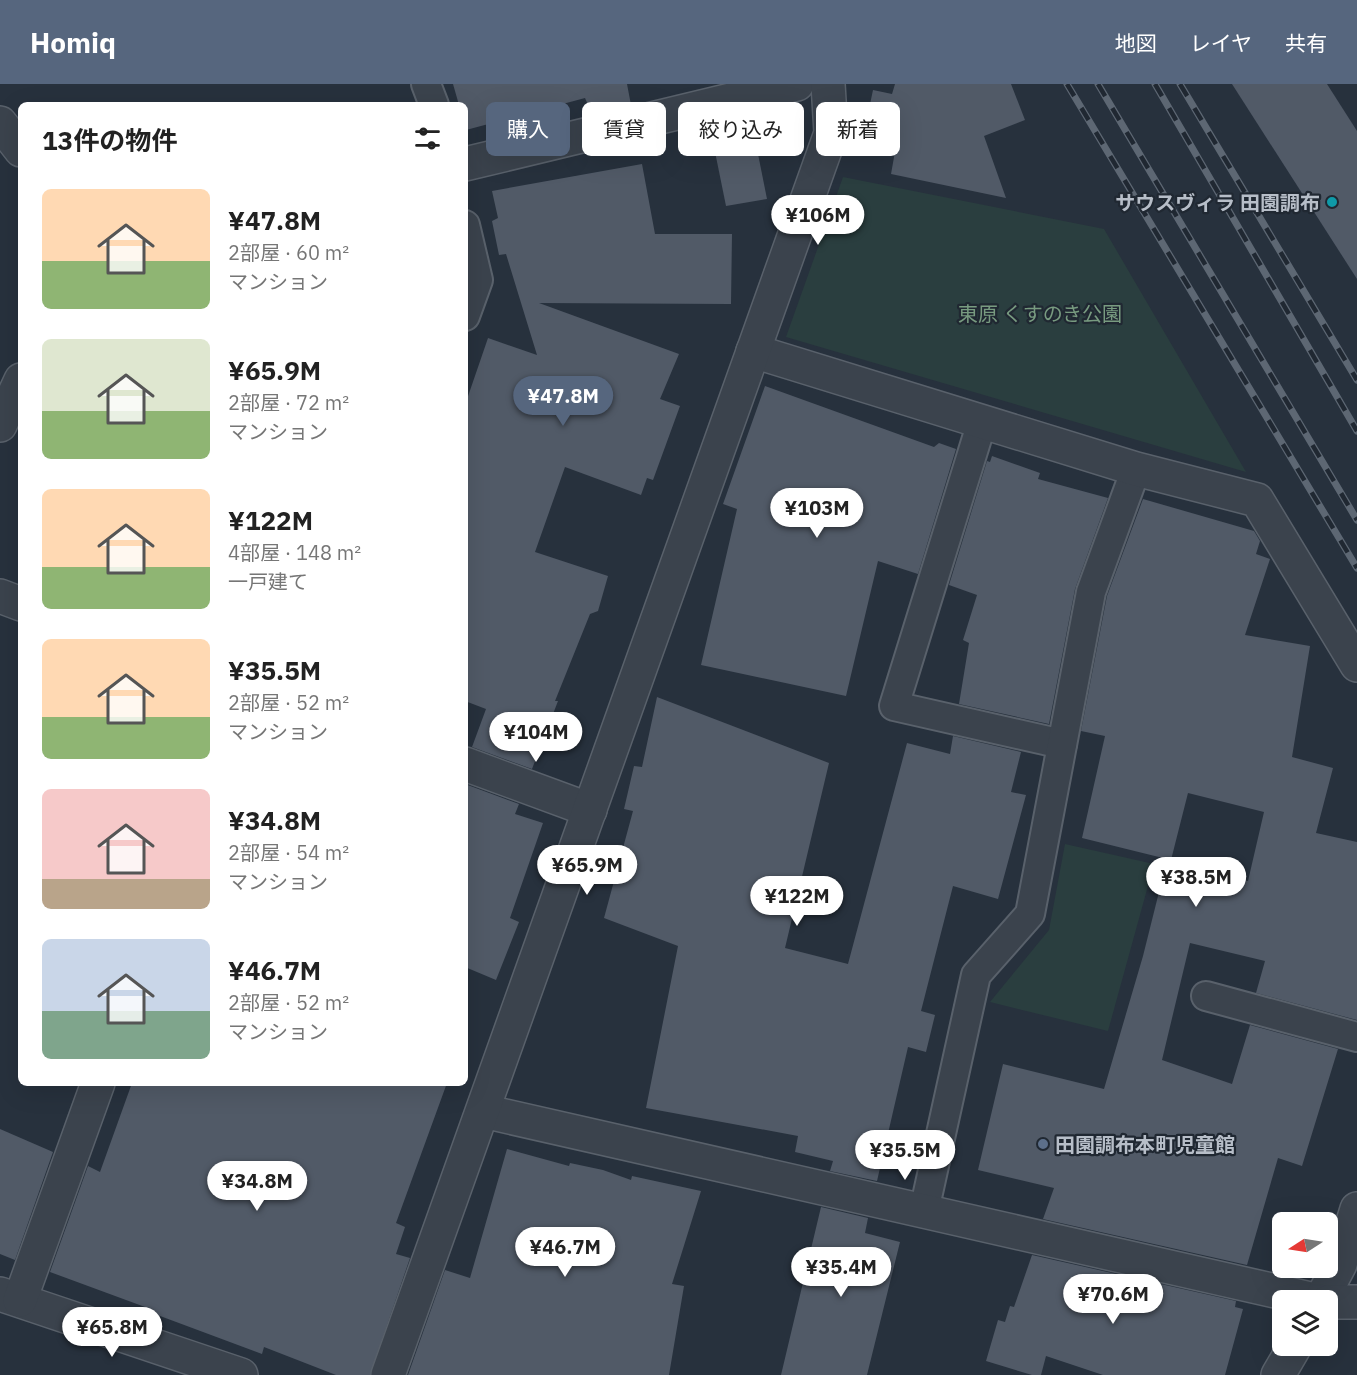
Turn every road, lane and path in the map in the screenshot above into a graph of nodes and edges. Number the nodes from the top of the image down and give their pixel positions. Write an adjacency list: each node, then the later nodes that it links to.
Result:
1 (426, 84): 4 (lane)
2 (797, 84): 7 (street)
3 (828, 84): 10 (street)
4 (433, 102)
5 (0, 123): 6 (street)
6 (18, 146)
7 (468, 163)
8 (468, 238): 9 (lane)
9 (468, 308)
10 (753, 351): 12 (street); 20 (street)
11 (18, 386): 13 (street)
12 (982, 422): 14 (street); 18 (lane)
13 (0, 425)
14 (1136, 469): 17 (street); 18 (lane)
15 (0, 596): 16 (street)
16 (18, 603)
17 (1357, 665)
18 (1062, 744): 26 (lane)
19 (468, 765): 20 (street)
20 (590, 810): 24 (street)
21 (1206, 996): 22 (lane)
22 (1357, 1037)
23 (97, 1086): 29 (street)
24 (483, 1111): 26 (street); 34 (street)
25 (1357, 1209): 28 (street)
26 (924, 1211): 27 (street)
27 (1272, 1290)
28 (1326, 1290)
29 (10, 1297): 33 (street)
30 (1338, 1302): 31 (street)
31 (1357, 1302)
32 (1289, 1356): 35 (street)
33 (241, 1375)
34 (388, 1375)
35 (1278, 1375)

